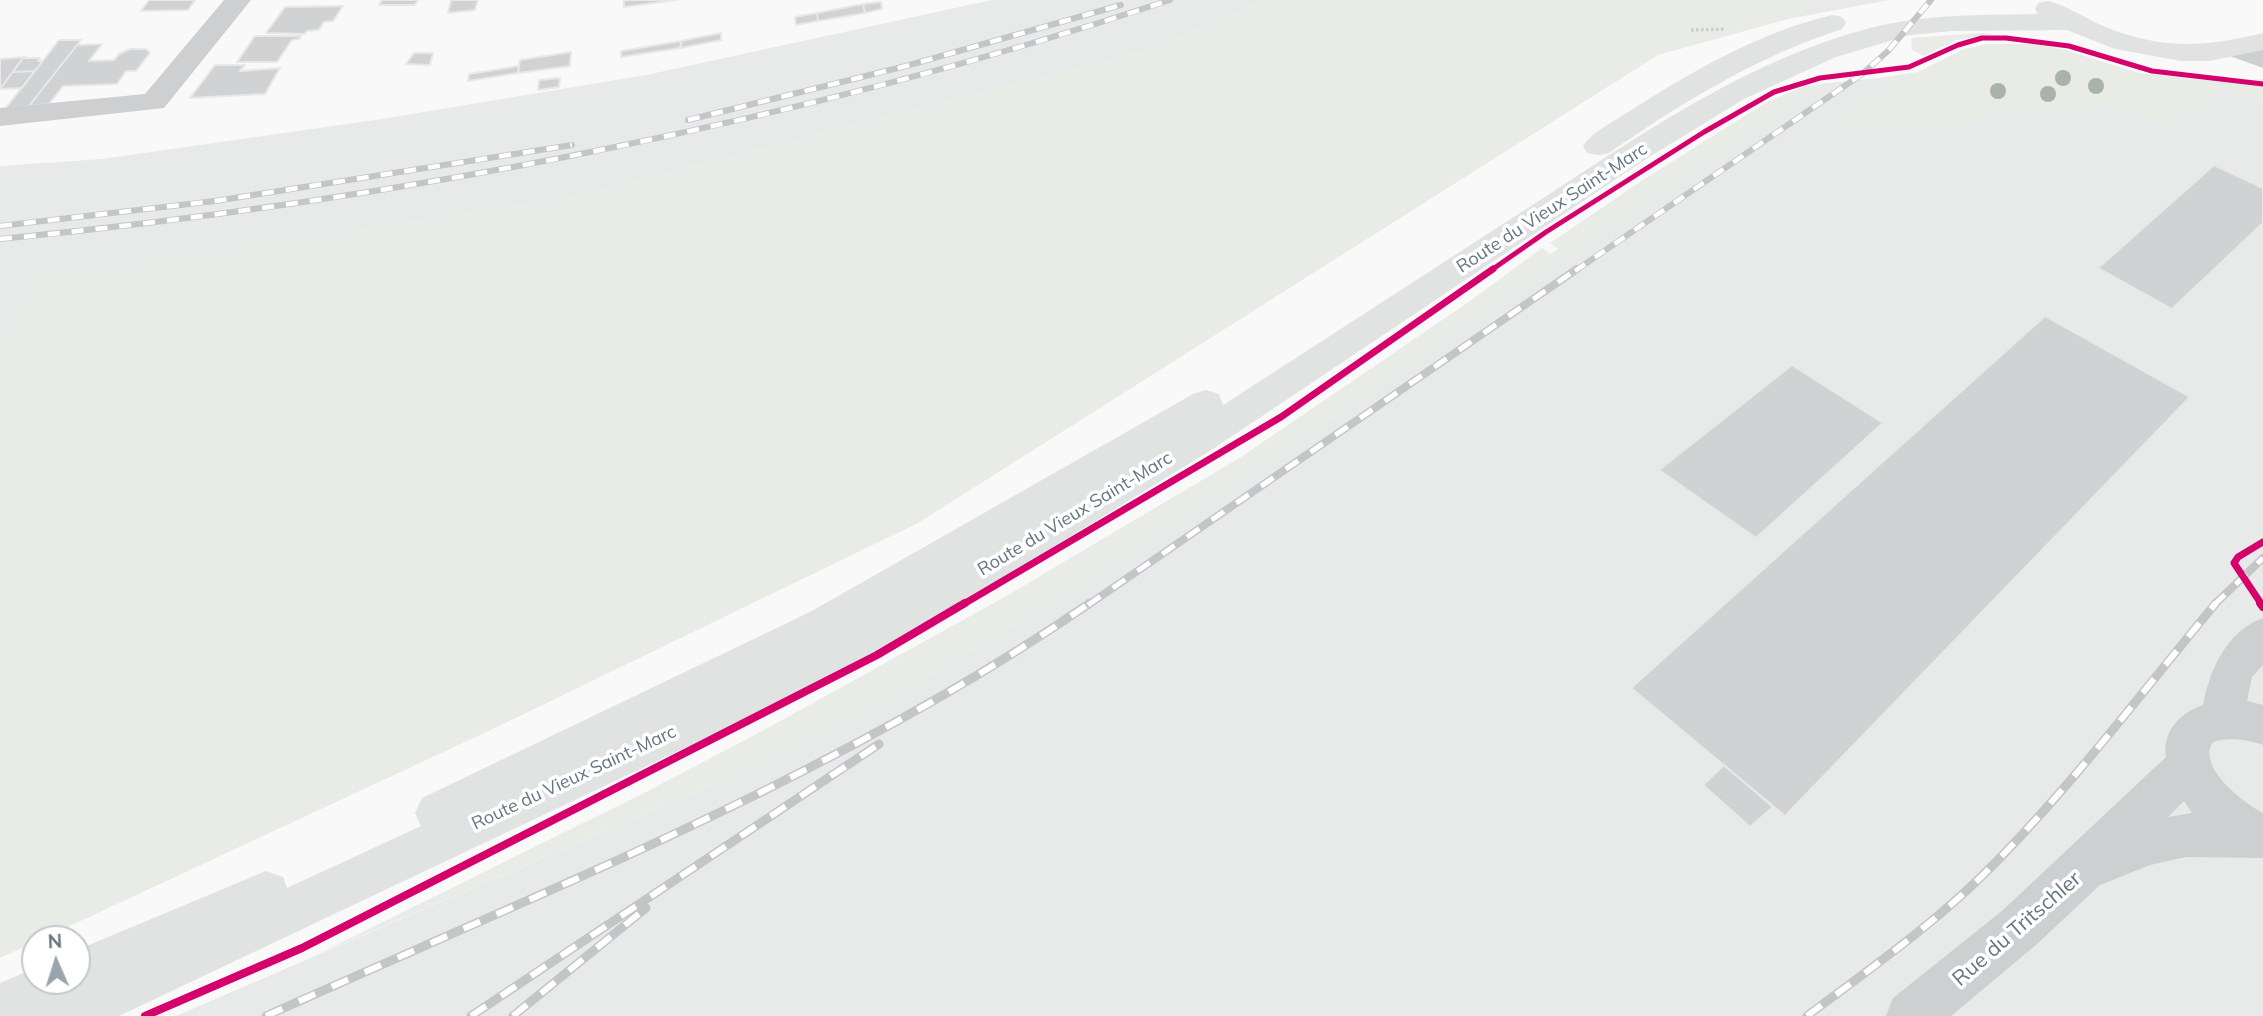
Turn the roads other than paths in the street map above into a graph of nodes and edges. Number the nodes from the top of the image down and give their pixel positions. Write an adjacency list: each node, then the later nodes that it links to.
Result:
1 (238, 0): 6 (street)
2 (1929, 0): 12 (main road, Route du Vieux Saint-Marc)
3 (2033, 0): 4 (main road)
4 (2068, 22): 5 (main road); 15 (main road, Route du Vieux Saint-Marc)
5 (2255, 50)
6 (0, 117)
7 (2262, 643): 8 (street)
8 (2243, 721): 9 (street)
9 (2189, 765): 10 (street); 11 (street, Rue du Tritschler)
10 (2260, 835): 11 (street, Rue du Tritschler)
11 (2088, 866): 16 (street, Rue du Tritschler)
12 (91, 969)
13 (32, 995): 14 (main road)
14 (0, 1009)
15 (64, 1016)
16 (1911, 1016)

